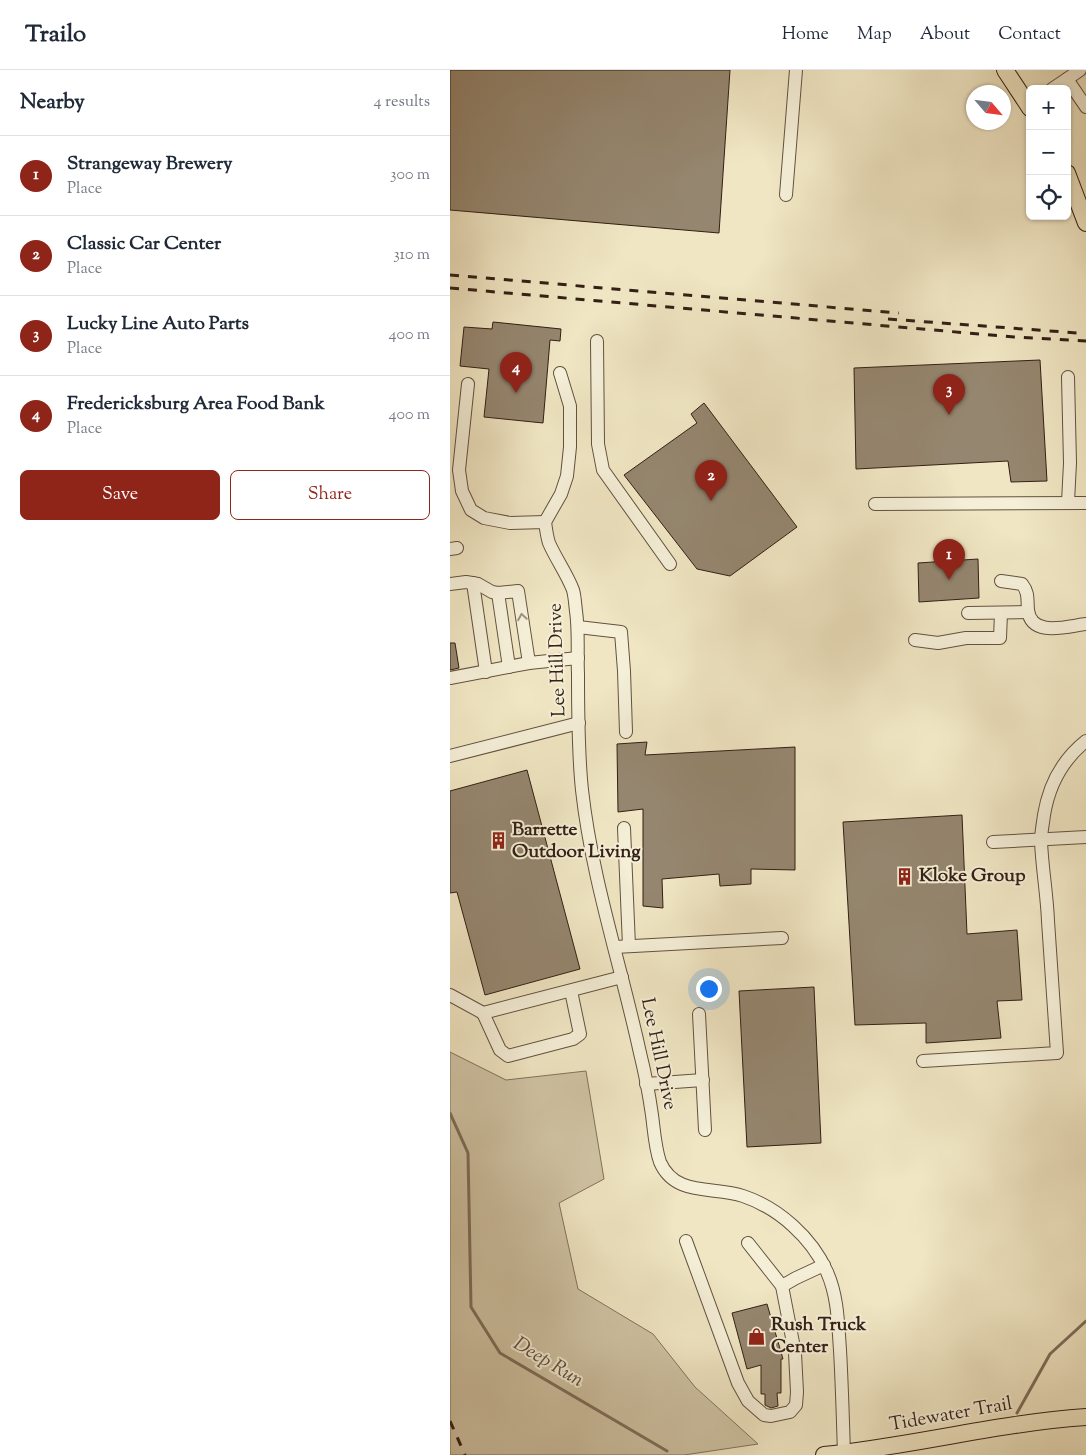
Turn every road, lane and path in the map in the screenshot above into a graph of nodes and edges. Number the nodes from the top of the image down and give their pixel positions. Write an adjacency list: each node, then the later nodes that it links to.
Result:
1 (796, 70): 9 (street)
2 (1005, 70): 6 (main road)
3 (1080, 70): 4 (street)
4 (1067, 78): 5 (street); 7 (street)
5 (1057, 85)
6 (1026, 102)
7 (1086, 107)
8 (1068, 175): 10 (main road)
9 (786, 195)
10 (1086, 223)
11 (597, 341): 19 (street)
12 (560, 373): 18 (street)
13 (1068, 377): 15 (street)
14 (468, 384): 18 (street)
15 (1068, 502): 16 (street); 17 (street)
16 (1086, 503)
17 (875, 504)
18 (545, 522): 28 (street, Lee Hill Drive)
19 (670, 564)
20 (1000, 581): 25 (street)
21 (473, 583): 22 (street); 23 (street); 33 (street)
22 (450, 584)
23 (498, 593): 31 (street, one-way to 23); 32 (street)
24 (1001, 612): 25 (street); 26 (street); 29 (street)
25 (1028, 612): 27 (street)
26 (968, 613)
27 (1086, 624)
28 (578, 627): 30 (street, Lee Hill Drive); 36 (street)
29 (915, 640)
30 (578, 658): 31 (street); 35 (street, Lee Hill Drive)
31 (529, 663): 32 (street)
32 (509, 667): 33 (street)
33 (486, 672): 34 (street)
34 (450, 678)
35 (579, 723): 38 (street); 45 (street, Lee Hill Drive)
36 (626, 732)
37 (1086, 741): 41 (street)
38 (450, 756)
39 (624, 828): 44 (street)
40 (1086, 837): 41 (street)
41 (1041, 840): 42 (street); 51 (street)
42 (993, 842)
43 (782, 938): 44 (street)
44 (629, 946): 45 (street)
45 (615, 947): 46 (street, Lee Hill Drive)
46 (622, 977): 47 (street); 53 (street, Lee Hill Drive)
47 (571, 991): 49 (street); 49 (street)
48 (450, 995): 49 (street)
49 (483, 1013)
50 (699, 1014): 52 (street)
51 (923, 1061)
52 (702, 1080): 53 (street); 54 (street)
53 (646, 1084): 57 (street, Lee Hill Drive)
54 (705, 1130)
55 (686, 1241): 58 (street)
56 (748, 1244): 58 (street)
57 (824, 1265): 58 (street); 60 (street, Lee Hill Drive)
58 (782, 1286)
59 (1086, 1417): 60 (main road, Tidewater Trail)
60 (844, 1454): 61 (main road, Tidewater Trail)
61 (824, 1455)

